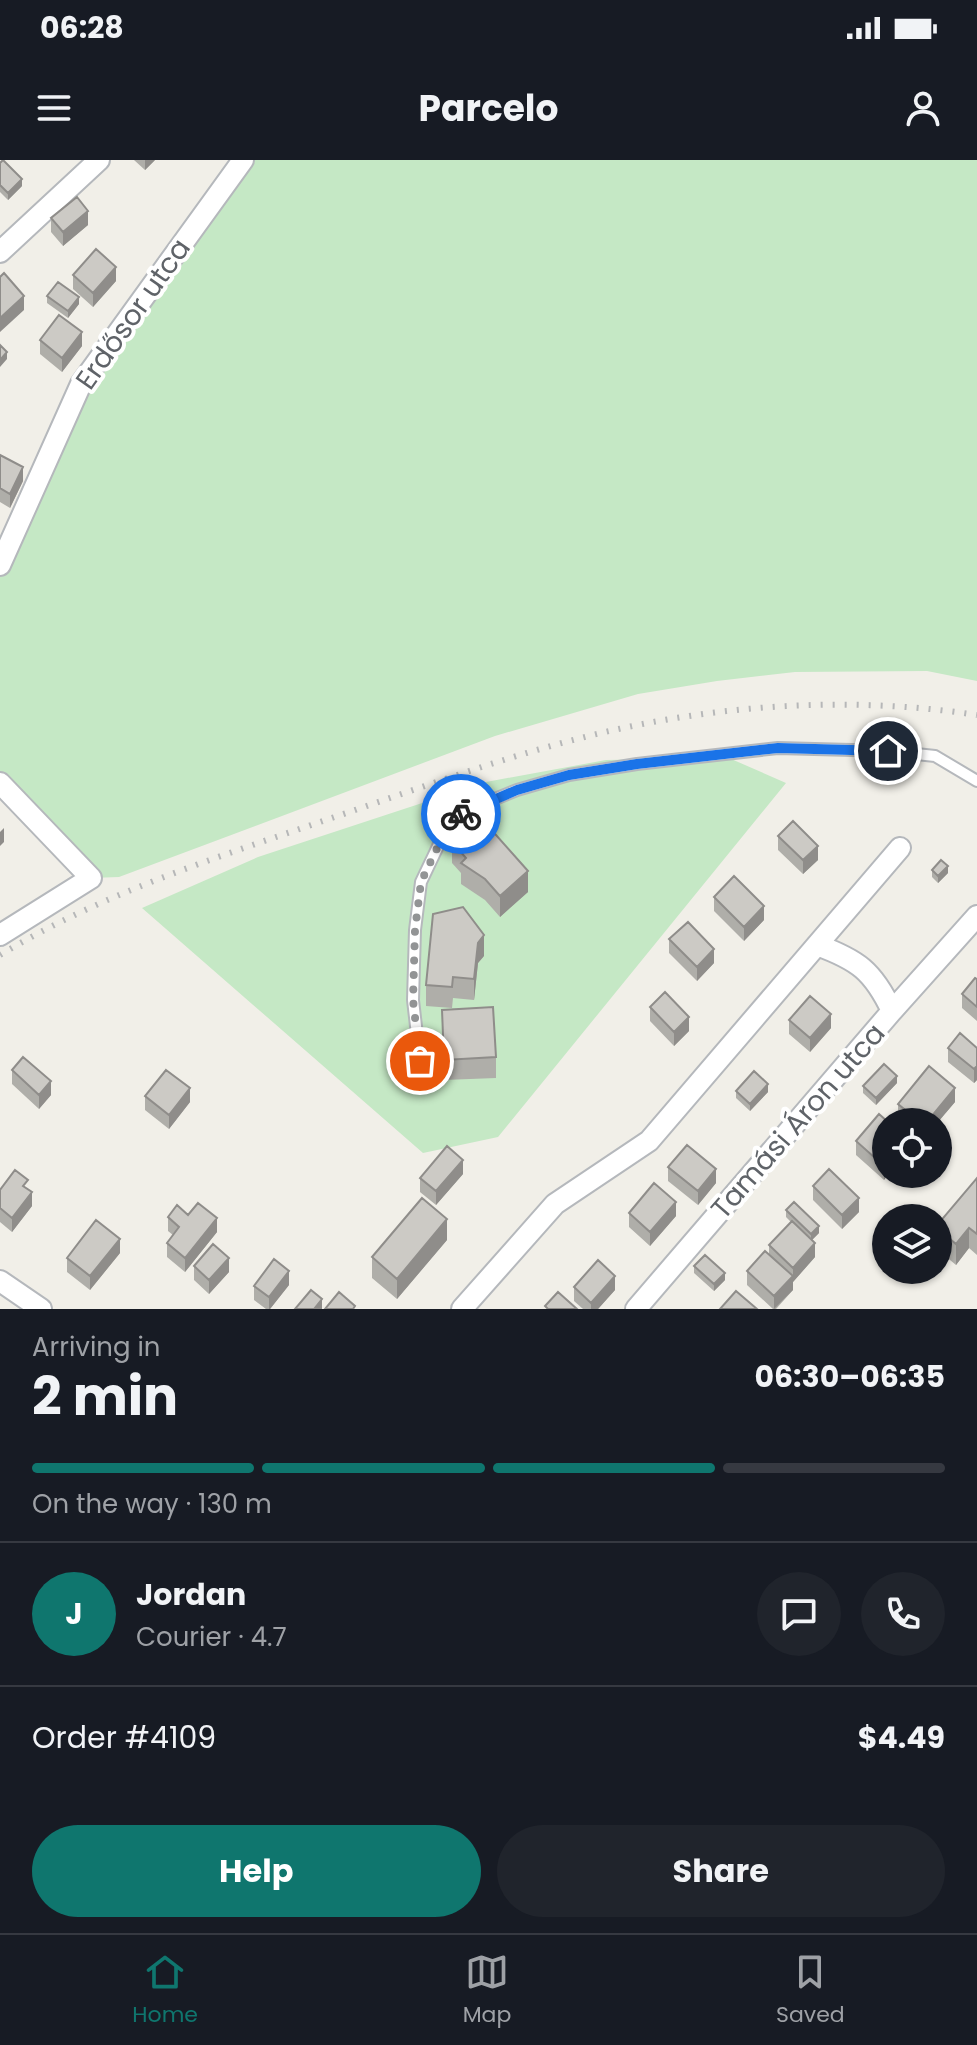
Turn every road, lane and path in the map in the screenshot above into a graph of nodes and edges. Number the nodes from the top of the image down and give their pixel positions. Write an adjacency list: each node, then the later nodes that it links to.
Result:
1 (99, 160): 3 (street)
2 (243, 160): 4 (street, Erdősor utca)
3 (0, 252)
4 (0, 565)
5 (977, 781): 12 (lane)
6 (0, 783): 9 (street)
7 (900, 848): 10 (street)
8 (977, 916): 11 (street)
9 (0, 935)
10 (817, 945): 11 (street, Tamási Áron utca); 15 (street)
11 (892, 1011): 16 (street, Tamási Áron utca)
12 (420, 1061)
13 (0, 1281): 14 (street)
14 (41, 1309)
15 (462, 1309)
16 (636, 1309)

